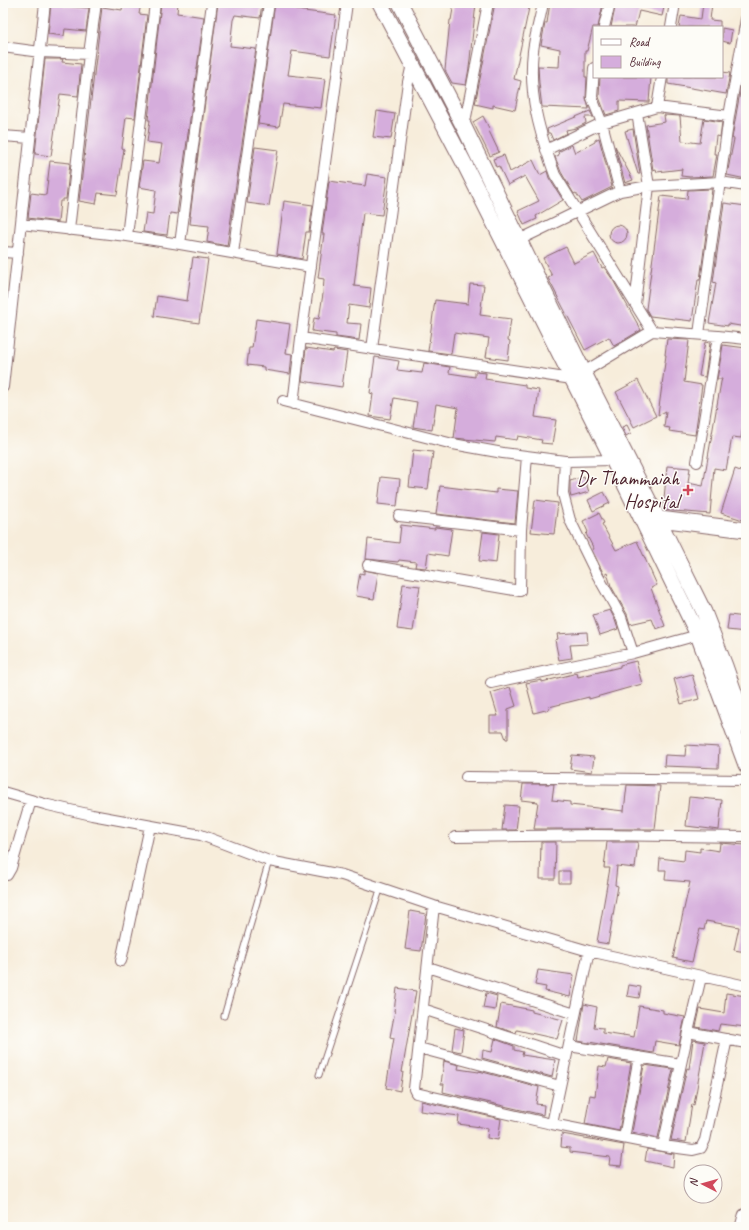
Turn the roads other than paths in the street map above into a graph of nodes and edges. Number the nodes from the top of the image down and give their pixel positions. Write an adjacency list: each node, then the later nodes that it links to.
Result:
1 (45, 3): 17 (street)
2 (96, 3): 18 (street)
3 (155, 3): 37 (street)
4 (212, 3): 39 (street)
5 (269, 3): 42 (street)
6 (347, 3): 43 (street)
7 (380, 3): 19 (main road)
8 (400, 3): 26 (main road)
9 (488, 3): 26 (street)
10 (543, 3): 29 (street)
11 (610, 3): 14 (street)
12 (675, 3): 15 (street)
13 (746, 19): 24 (street)
14 (604, 26)
15 (671, 26)
16 (3, 47): 17 (street)
17 (40, 52): 18 (street); 28 (street)
18 (89, 54): 36 (street)
19 (412, 63): 51 (street); 52 (main road)
20 (593, 78): 25 (street)
21 (662, 78): 22 (street)
22 (657, 107): 23 (street); 24 (street)
23 (637, 113): 25 (street); 31 (street)
24 (729, 116): 30 (street)
25 (602, 123): 29 (street); 33 (street)
26 (464, 127): 38 (main road)
27 (3, 136): 28 (street)
28 (30, 138): 35 (street)
29 (546, 150): 34 (street)
30 (720, 182): 31 (street); 32 (street); 47 (street)
31 (649, 186): 33 (street); 44 (street)
32 (746, 186)
33 (620, 192): 34 (street)
34 (579, 212): 38 (street); 44 (street)
35 (21, 224): 36 (street); 41 (street)
36 (69, 230): 37 (street)
37 (127, 236): 39 (street)
38 (519, 240): 52 (main road)
39 (180, 244): 42 (street)
40 (3, 252): 41 (street)
41 (18, 253): 45 (street)
42 (233, 253): 43 (street)
43 (311, 267): 49 (street)
44 (635, 304): 46 (street)
45 (6, 325): 53 (street)
46 (652, 332): 47 (street); 52 (street)
47 (699, 334): 48 (street)
48 (718, 336): 50 (street); 59 (street)
49 (301, 338): 51 (street); 55 (street)
50 (746, 339)
51 (372, 349): 52 (street)
52 (578, 376): 57 (main road); 62 (main road)
53 (3, 387)
54 (283, 401): 55 (street)
55 (293, 404): 56 (street)
56 (527, 456): 58 (street); 63 (street)
57 (613, 460): 58 (street); 61 (main road)
58 (564, 461): 67 (street)
59 (697, 462)
60 (399, 516): 63 (street)
61 (641, 518): 62 (main road); 66 (main road)
62 (658, 519): 64 (main road); 69 (main road)
63 (521, 530): 65 (street)
64 (746, 530)
65 (368, 565)
66 (698, 635): 67 (street); 70 (main road)
67 (633, 653): 68 (street)
68 (491, 683)
69 (746, 726)
70 (746, 765)
71 (466, 777): 72 (street)
72 (746, 780)
73 (3, 792): 74 (street)
74 (31, 800): 75 (street); 79 (street)
75 (150, 826): 78 (street); 83 (street)
76 (455, 837): 77 (street)
77 (746, 838)
78 (269, 861): 80 (street); 89 (lane)
79 (3, 875)
80 (381, 888): 81 (street); 97 (lane)
81 (434, 906): 82 (street); 84 (street)
82 (589, 951): 85 (street); 88 (street)
83 (121, 961)
84 (428, 967): 87 (street); 88 (street)
85 (701, 977): 86 (street); 90 (street)
86 (746, 986)
87 (423, 1009): 93 (street); 94 (street)
88 (575, 1014): 94 (street)
89 (224, 1016)
90 (688, 1032): 91 (street); 96 (street)
91 (727, 1040): 92 (street); 101 (street)
92 (746, 1043)
93 (419, 1048): 98 (street); 99 (street)
94 (568, 1051): 95 (street); 98 (street)
95 (639, 1057): 96 (street); 100 (street)
96 (681, 1064): 101 (street)
97 (319, 1075)
98 (560, 1086): 99 (street)
99 (552, 1124): 100 (street)
100 (624, 1138): 101 (street)
101 (663, 1146)
102 (746, 1216): 103 (main road)
103 (743, 1227)

